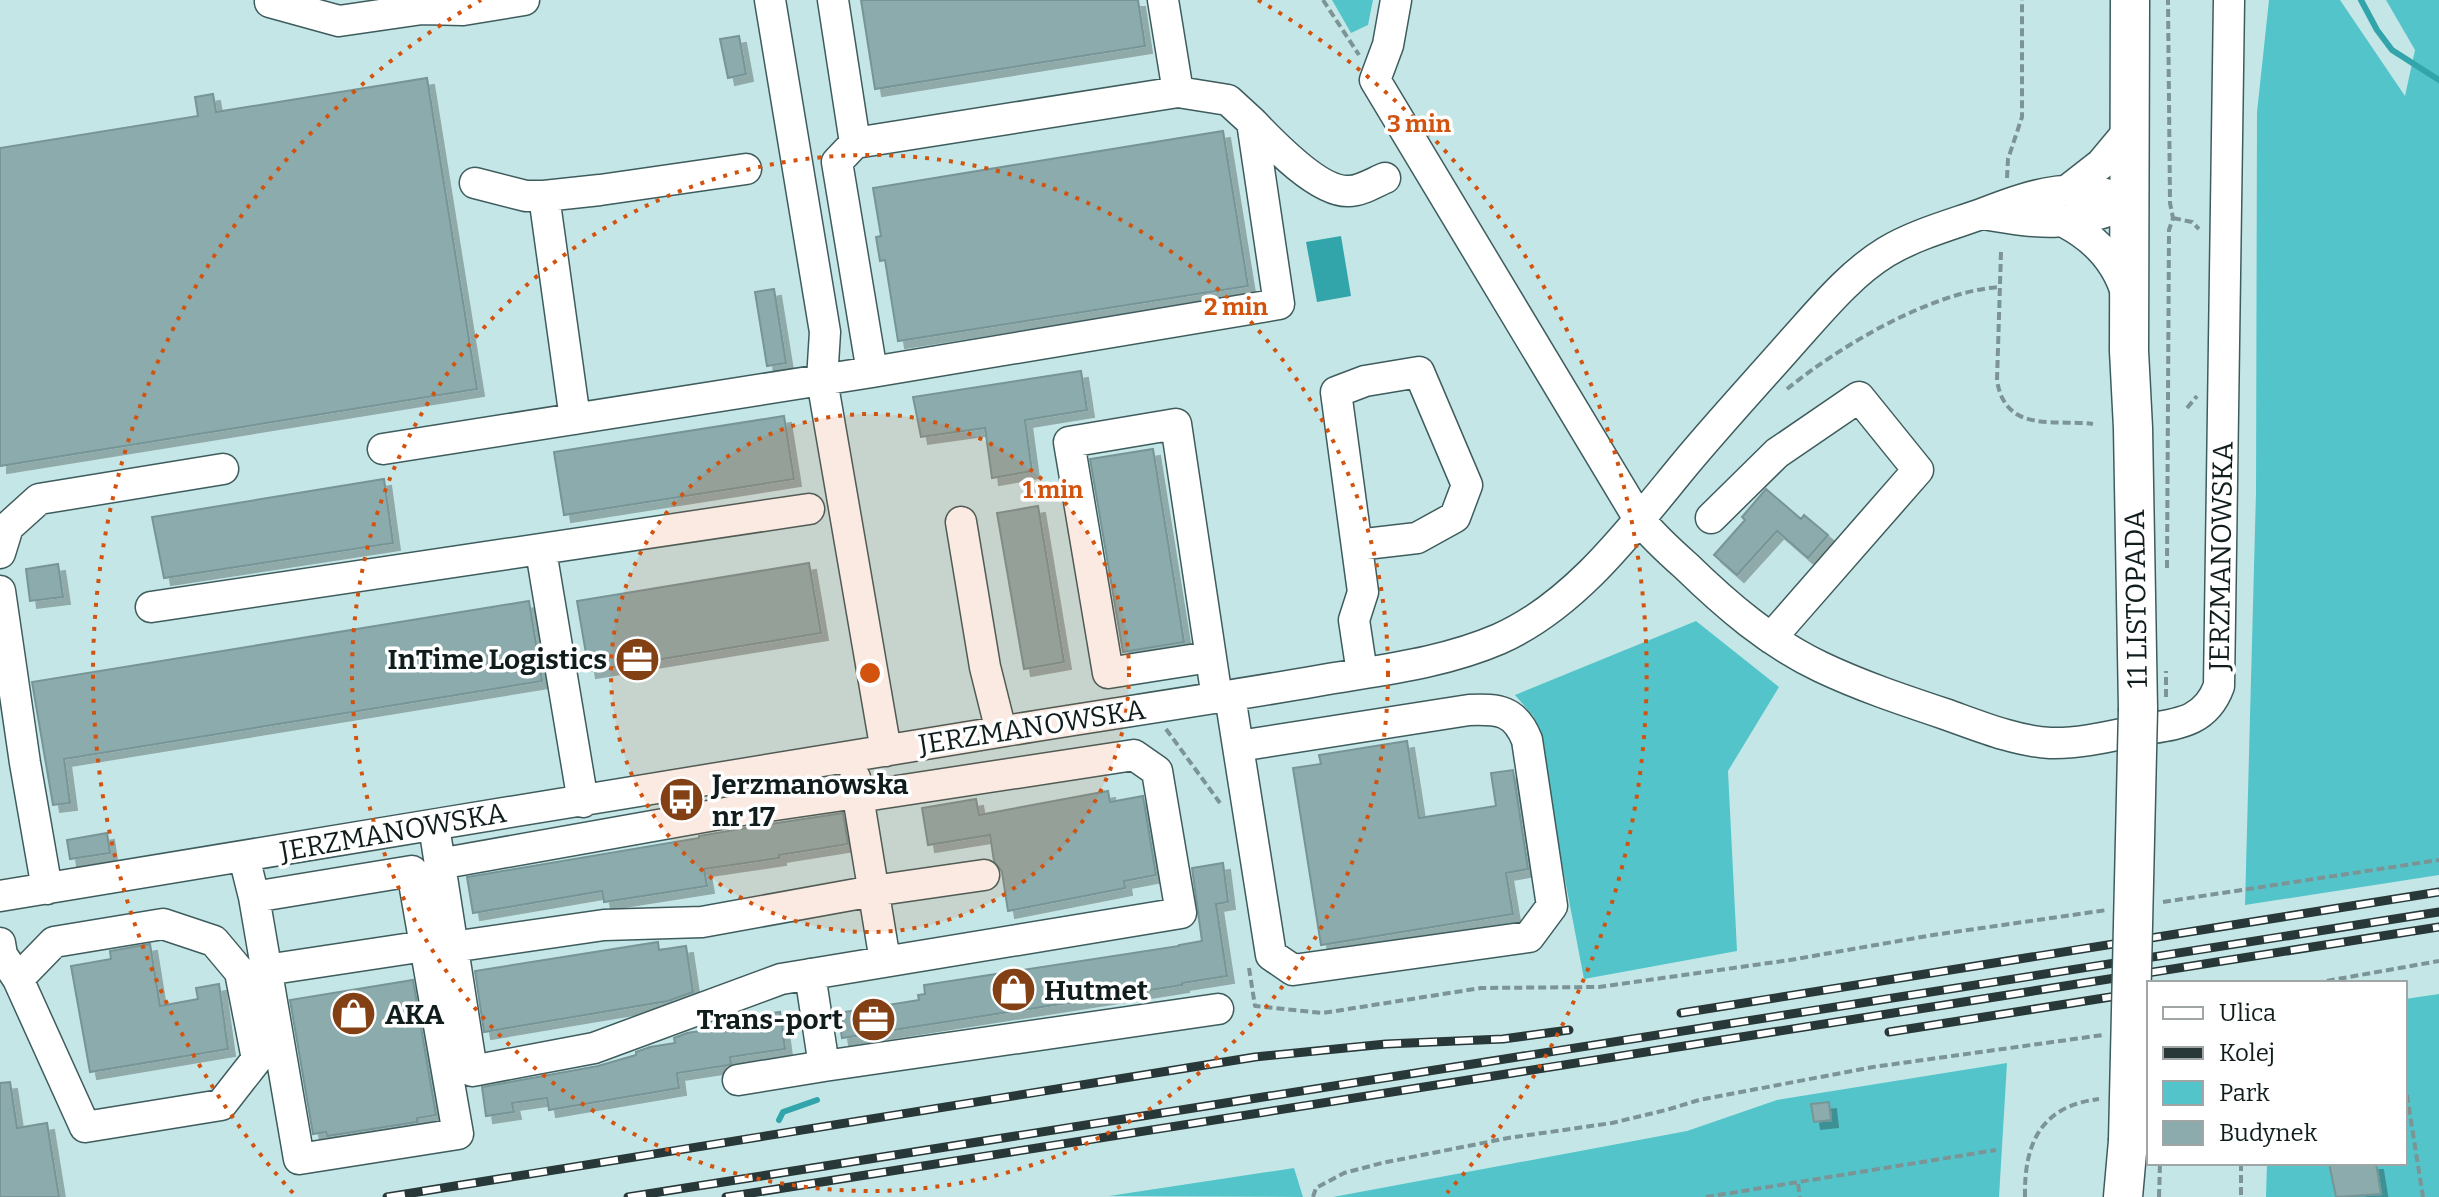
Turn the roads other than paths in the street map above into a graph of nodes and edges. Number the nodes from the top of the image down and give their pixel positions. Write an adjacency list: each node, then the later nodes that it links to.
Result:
1 (272, 0): 2 (street)
2 (524, 0)
3 (770, 0): 23 (street)
4 (833, 0): 12 (street)
5 (1163, 0): 9 (street)
6 (1396, 0): 29 (street)
7 (2130, 0): 11 (main road, 11 LISTOPADA)
8 (2229, 0): 36 (street, JERZMANOWSKA)
9 (1178, 92): 10 (street); 12 (street)
10 (1252, 122): 14 (street); 22 (street)
11 (2131, 128): 16 (street, JERZMANOWSKA); 18 (main road, 11 LISTOPADA)
12 (855, 143): 22 (street)
13 (746, 169): 17 (street)
14 (1385, 178)
15 (475, 183): 17 (street)
16 (2069, 189): 18 (street, JERZMANOWSKA); 19 (street, JERZMANOWSKA)
17 (535, 196): 24 (street)
18 (2130, 202): 20 (street, JERZMANOWSKA); 21 (main road, 11 LISTOPADA)
19 (1981, 214): 20 (street, JERZMANOWSKA); 29 (street, JERZMANOWSKA)
20 (2066, 223): 21 (street)
21 (2129, 302): 63 (main road, 11 LISTOPADA, bridge)
22 (872, 372): 23 (street)
23 (822, 380): 24 (street); 42 (street)
24 (575, 419): 25 (street)
25 (383, 449)
26 (223, 469): 33 (street)
27 (809, 509): 32 (street)
28 (1711, 518): 36 (street)
29 (1639, 519): 36 (street, JERZMANOWSKA); 38 (street, JERZMANOWSKA)
30 (961, 522): 40 (street)
31 (1357, 545): 31 (street); 38 (street)
32 (541, 551): 35 (street); 45 (street)
33 (0, 553)
34 (0, 591): 50 (street)
35 (151, 607)
36 (1771, 638)
37 (1210, 657): 37 (street); 39 (street)
38 (1362, 673): 39 (street, JERZMANOWSKA)
39 (1223, 697): 40 (street, JERZMANOWSKA); 41 (street)
40 (1001, 731): 42 (street, JERZMANOWSKA)
41 (1239, 746): 41 (street)
42 (886, 751): 43 (street, JERZMANOWSKA)
43 (851, 756): 44 (street); 45 (street, JERZMANOWSKA)
44 (858, 795): 48 (street); 51 (street); 56 (street)
45 (583, 802): 46 (street, JERZMANOWSKA)
46 (419, 828): 47 (street, JERZMANOWSKA); 48 (street)
47 (244, 857): 50 (street, JERZMANOWSKA); 53 (street)
48 (426, 868): 53 (street); 55 (street)
49 (984, 875): 51 (street)
50 (47, 889): 52 (street, JERZMANOWSKA)
51 (873, 891): 55 (street); 56 (street)
52 (0, 896)
53 (254, 897): 57 (street)
54 (0, 943): 59 (street)
55 (439, 947): 57 (street); 57 (street); 58 (street)
56 (885, 961): 58 (street)
57 (266, 970)
58 (810, 974): 61 (street)
59 (18, 979): 59 (street)
60 (1218, 1009): 61 (street)
61 (824, 1066): 62 (street)
62 (738, 1080)
63 (2123, 1197)

